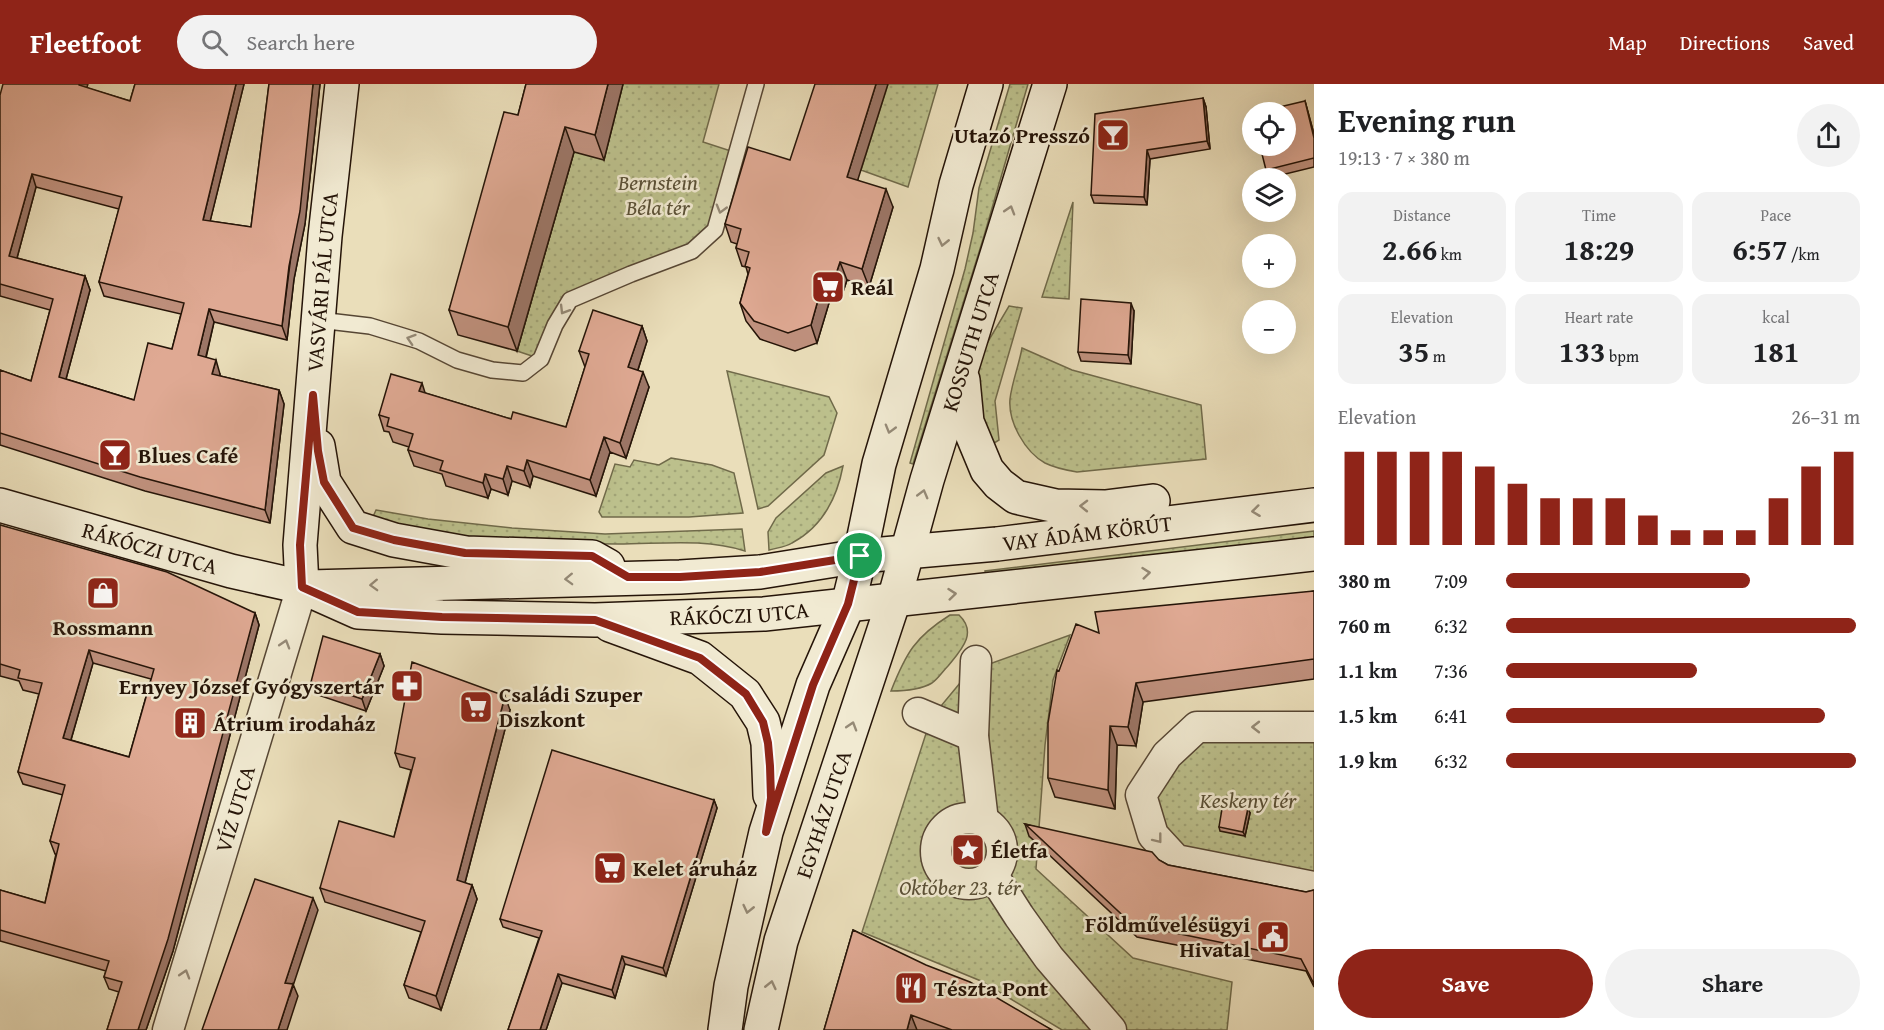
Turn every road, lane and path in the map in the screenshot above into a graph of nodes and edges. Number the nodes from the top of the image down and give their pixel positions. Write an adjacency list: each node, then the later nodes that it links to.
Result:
1 (342, 84): 5 (street, VASVÁRI PÁL UTCA)
2 (756, 84): 5 (lane, one-way to 5)
3 (986, 84): 13 (street, one-way to 13)
4 (1050, 84): 6 (street, KOSSUTH UTCA, one-way to 4)
5 (319, 320): 7 (street, VASVÁRI PÁL UTCA)
6 (961, 366): 8 (street, one-way to 6); 11 (street, KOSSUTH UTCA, one-way to 6)
7 (313, 395): 14 (street); 15 (street, VASVÁRI PÁL UTCA)
8 (1314, 495)
9 (0, 505): 15 (street, RÁKÓCZI UTCA)
10 (1314, 505): 11 (street, VAY ÁDÁM KÖRÚT, one-way to 11)
11 (908, 551): 13 (street, VAY ÁDÁM KÖRÚT); 16 (street, KOSSUTH UTCA)
12 (1314, 555): 16 (street, VAY ÁDÁM KÖRÚT, one-way to 12)
13 (860, 556): 14 (street, RÁKÓCZI UTCA); 17 (street)
14 (628, 577): 15 (street, RÁKÓCZI UTCA, one-way to 15)
15 (302, 587): 18 (street, RÁKÓCZI UTCA); 27 (street, VÍZ UTCA, one-way to 15)
16 (894, 600): 17 (street, RÁKÓCZI UTCA); 29 (street, EGYHÁZ UTCA, one-way to 16)
17 (848, 604): 18 (street, RÁKÓCZI UTCA); 24 (street, EGYHÁZ UTCA)
18 (595, 620): 24 (street)
19 (976, 661): 22 (street)
20 (918, 713): 22 (street)
21 (1314, 728): 26 (street, one-way to 26)
22 (973, 736): 23 (street)
23 (983, 821): 25 (street); 25 (street)
24 (766, 832): 28 (street, EGYHÁZ UTCA, one-way to 28)
25 (992, 874): 30 (street)
26 (1314, 887)
27 (168, 1030)
28 (725, 1030)
29 (761, 1030)
30 (1111, 1030)

